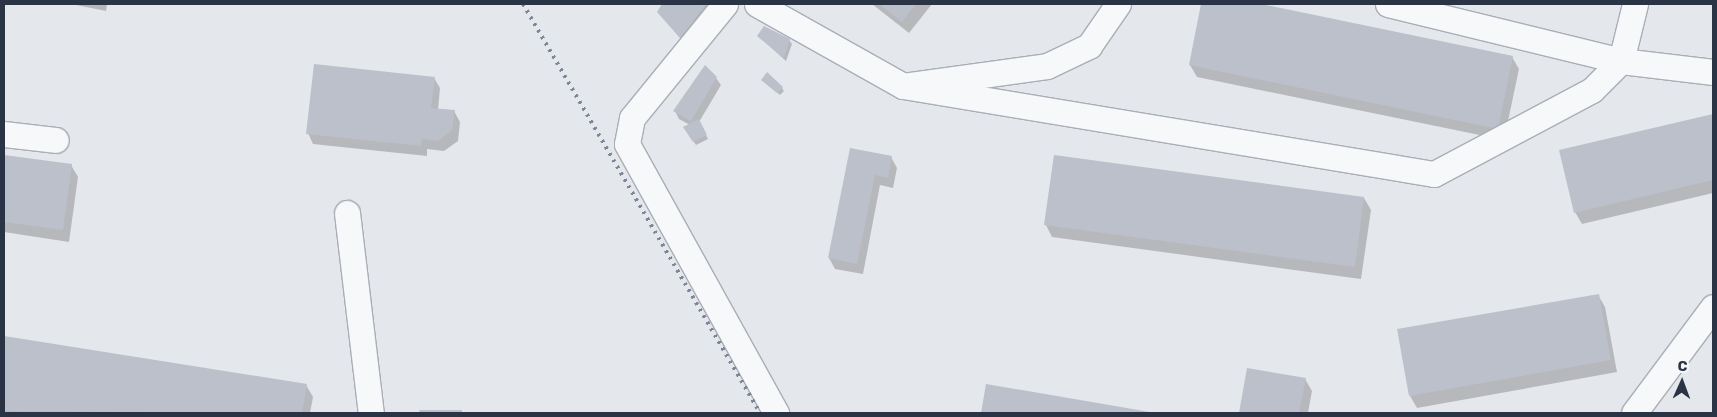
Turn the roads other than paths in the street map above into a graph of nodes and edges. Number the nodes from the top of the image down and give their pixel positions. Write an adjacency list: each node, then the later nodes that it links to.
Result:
1 (725, 4): 14 (street)
2 (757, 4): 8 (street)
3 (1118, 4): 8 (street)
4 (1388, 4): 6 (street)
5 (1635, 4): 6 (street)
6 (1621, 61): 7 (street); 8 (street)
7 (1713, 72)
8 (903, 86)
9 (4, 134): 10 (street)
10 (56, 140)
11 (347, 213): 13 (street)
12 (1713, 306): 15 (street)
13 (371, 413)
14 (776, 413)
15 (1634, 413)

